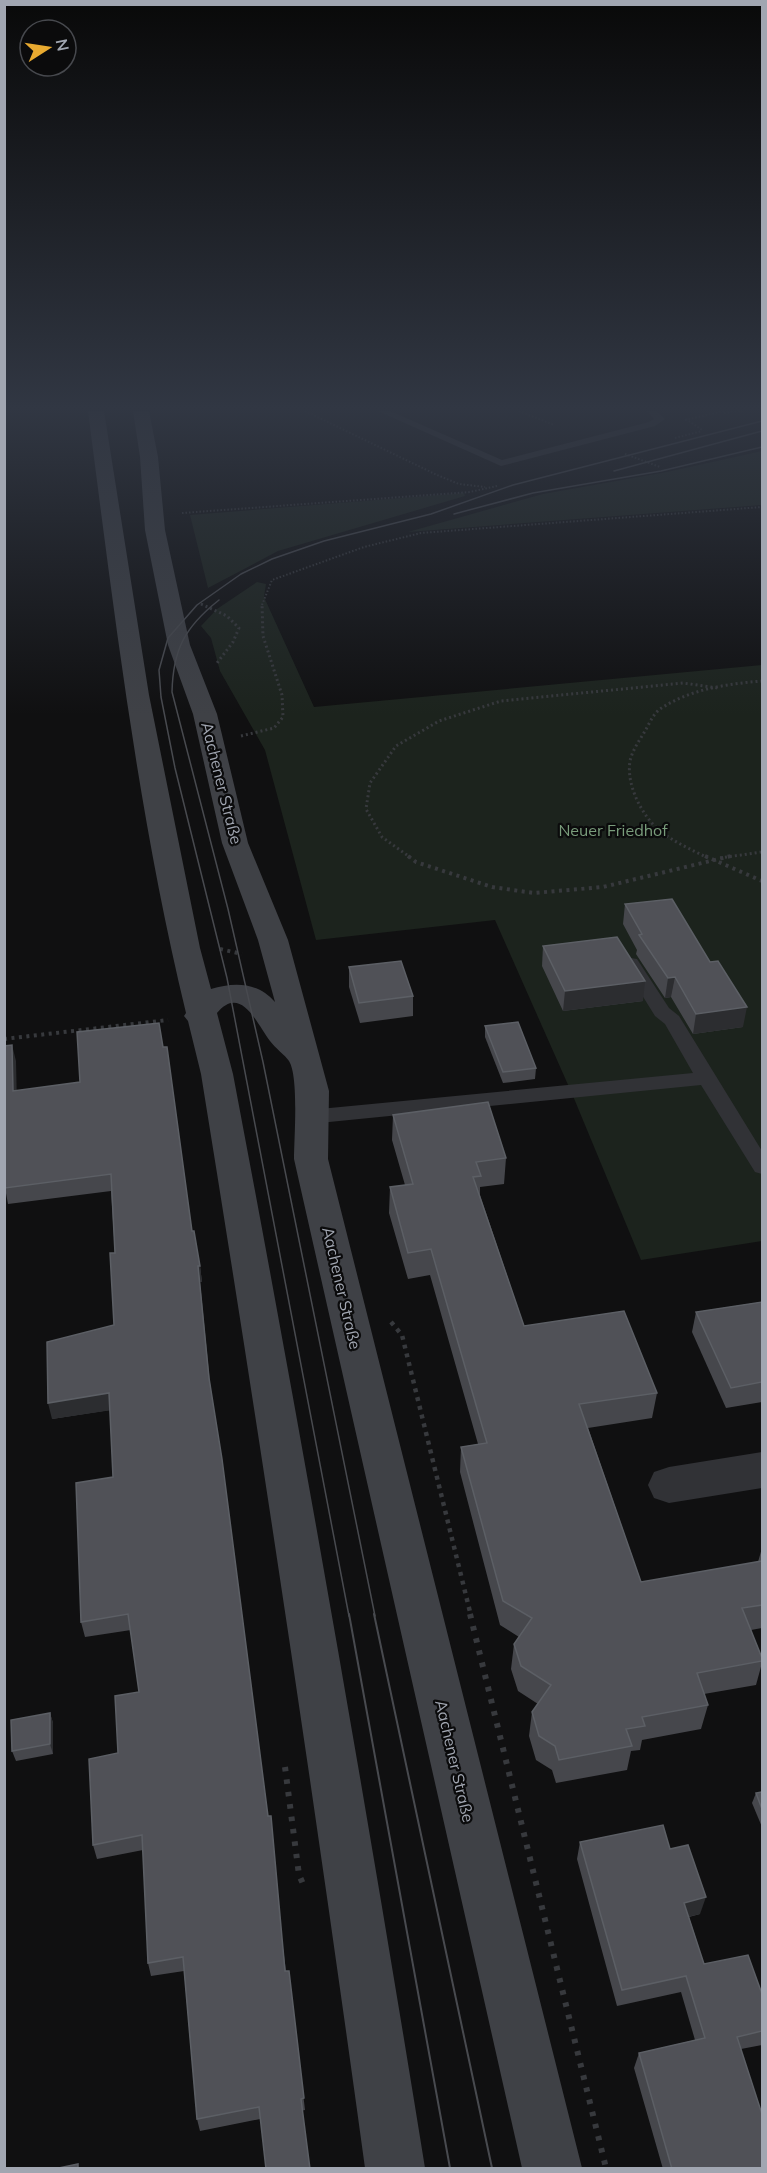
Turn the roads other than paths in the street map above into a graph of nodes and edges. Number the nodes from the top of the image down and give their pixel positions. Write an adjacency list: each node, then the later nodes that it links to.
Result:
1 (111, 512): 4 (main road)
2 (154, 512): 5 (main road, Aachener Straße)
3 (618, 944): 6 (lane)
4 (188, 1017): 5 (main road); 11 (main road)
5 (305, 1062): 7 (main road, Aachener Straße)
6 (706, 1078): 7 (lane); 8 (lane)
7 (309, 1117): 12 (main road, Aachener Straße)
8 (762, 1167)
9 (762, 1470): 10 (street)
10 (669, 1485)
11 (395, 2169)
12 (552, 2169)

